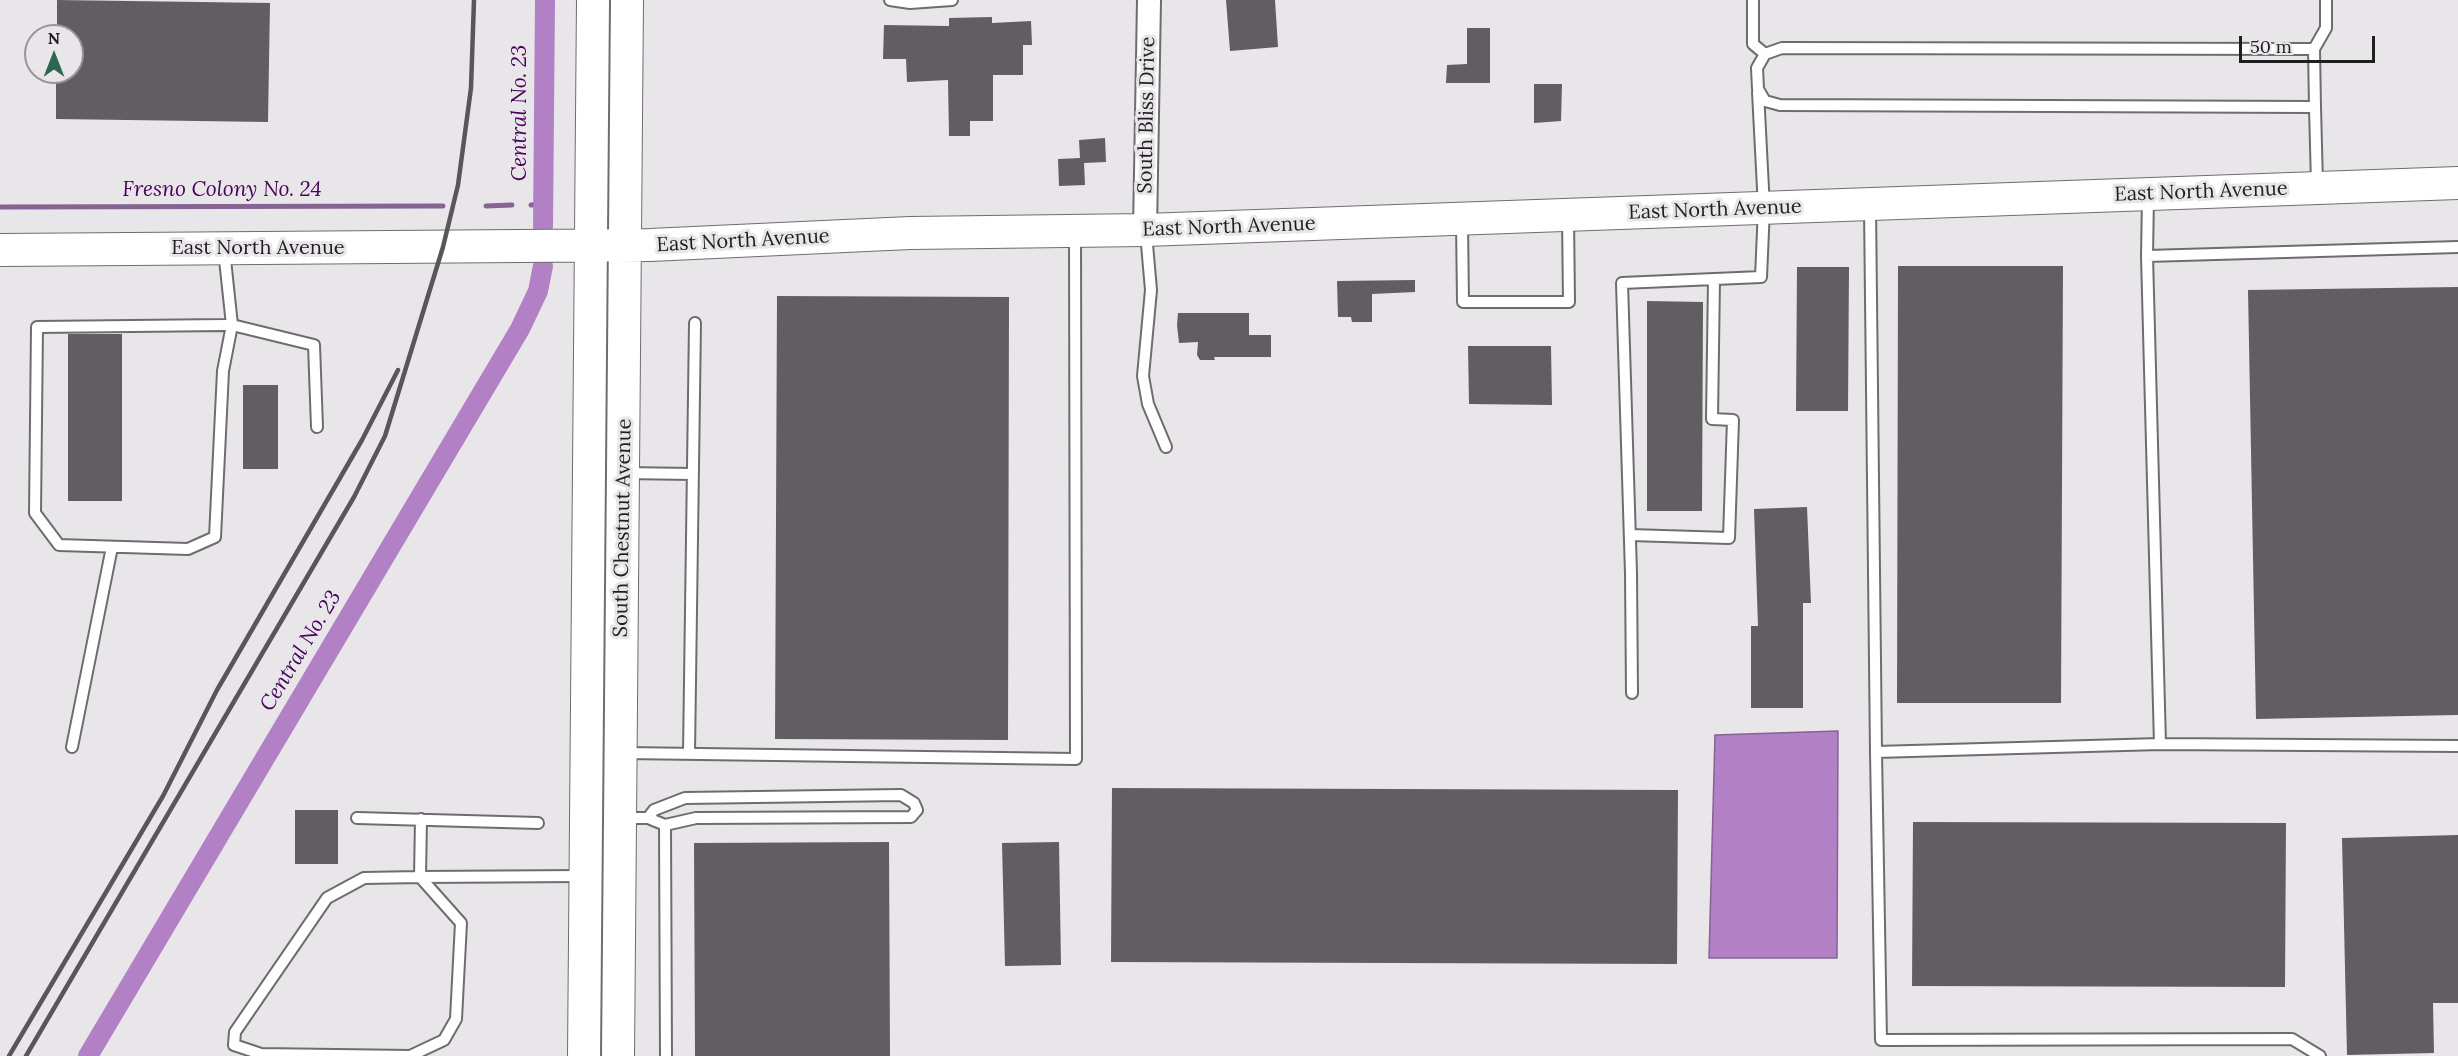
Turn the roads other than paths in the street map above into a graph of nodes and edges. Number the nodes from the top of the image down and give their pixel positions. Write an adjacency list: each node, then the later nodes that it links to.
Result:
1 (593, 0): 22 (street, South Chestnut Avenue)
2 (627, 0): 21 (street, South Chestnut Avenue)
3 (890, 0): 4 (lane)
4 (952, 0)
5 (1149, 0): 19 (street, South Bliss Drive)
6 (1753, 0): 9 (lane)
7 (2326, 0): 8 (lane)
8 (2314, 49): 9 (lane); 11 (lane)
9 (1765, 54): 10 (lane)
10 (1758, 89): 11 (lane); 16 (lane)
11 (2315, 107): 13 (lane)
12 (2458, 183): 13 (street, East North Avenue)
13 (2317, 188): 14 (street, East North Avenue)
14 (2149, 194): 15 (street, East North Avenue); 26 (lane)
15 (1870, 204): 16 (street, East North Avenue); 41 (lane)
16 (1764, 208): 17 (street, East North Avenue); 27 (lane)
17 (1568, 216): 18 (street, East North Avenue); 18 (lane)
18 (1462, 218): 19 (street, East North Avenue)
19 (1145, 230): 20 (street, East North Avenue); 31 (lane)
20 (1075, 231): 21 (street, East North Avenue); 42 (lane)
21 (626, 245): 22 (street, East North Avenue); 32 (street, South Chestnut Avenue)
22 (577, 247): 24 (street, East North Avenue); 48 (street, South Chestnut Avenue)
23 (2458, 247): 26 (lane)
24 (224, 248): 25 (street, East North Avenue); 29 (lane)
25 (0, 250)
26 (2147, 256): 37 (lane)
27 (1714, 279): 34 (lane); 34 (lane)
28 (695, 323): 33 (lane)
29 (232, 325): 30 (lane); 35 (lane); 35 (lane)
30 (317, 427)
31 (1166, 447)
32 (624, 473): 33 (lane); 40 (street, South Chestnut Avenue)
33 (693, 474): 42 (lane)
34 (1630, 535): 36 (lane)
35 (112, 547): 39 (lane)
36 (1632, 693)
37 (2160, 744): 38 (lane); 41 (lane)
38 (2458, 746)
39 (72, 747)
40 (621, 752): 42 (lane); 44 (street, South Chestnut Avenue)
41 (1876, 752): 53 (lane)
42 (689, 753)
43 (357, 818): 45 (lane)
44 (634, 818): 47 (lane); 47 (lane); 51 (street, South Chestnut Avenue)
45 (421, 819): 46 (lane); 49 (lane)
46 (538, 823)
47 (665, 825): 52 (lane)
48 (586, 876): 49 (lane); 50 (street, South Chestnut Avenue)
49 (420, 877): 49 (lane)
50 (584, 1056)
51 (618, 1056)
52 (666, 1056)
53 (2320, 1056)

